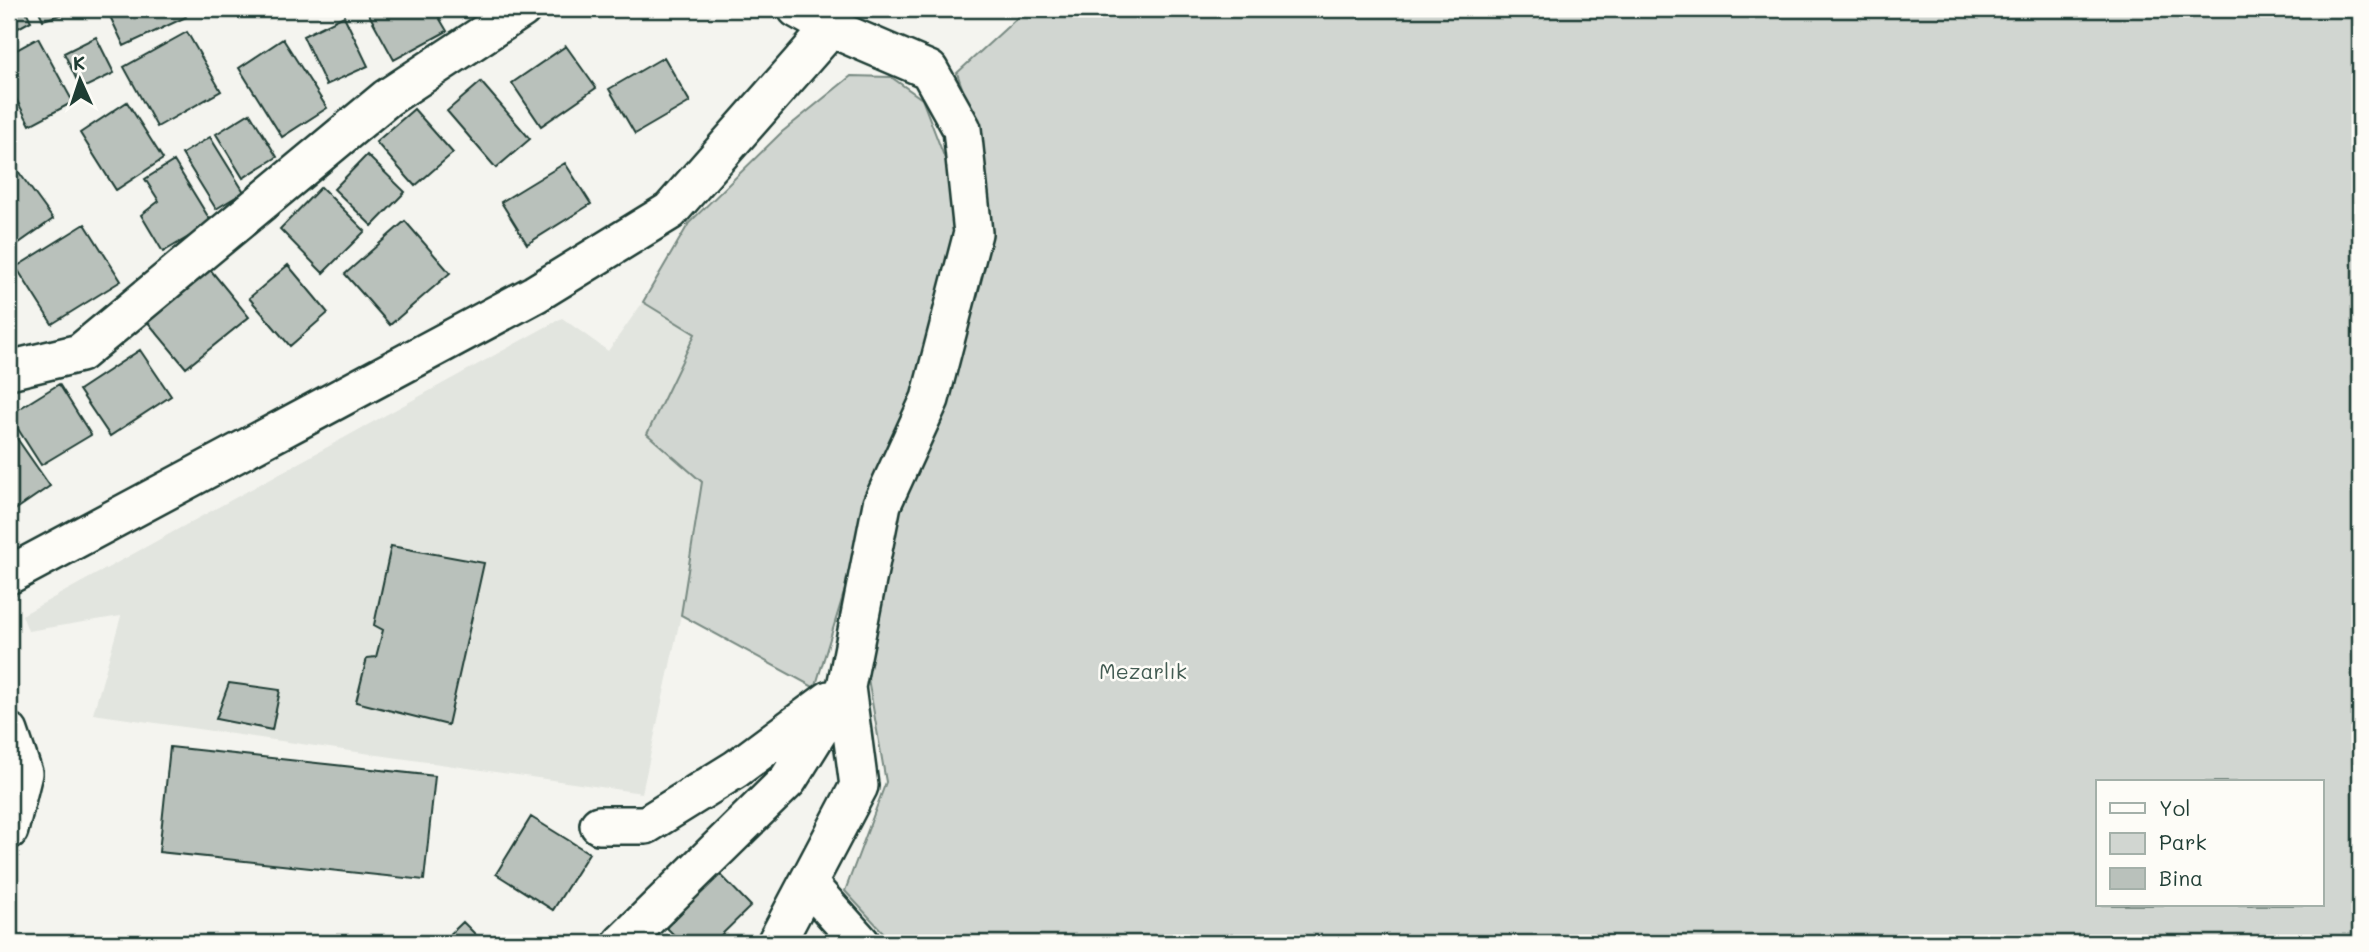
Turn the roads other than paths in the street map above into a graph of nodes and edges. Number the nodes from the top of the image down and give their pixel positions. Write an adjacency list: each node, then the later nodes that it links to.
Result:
1 (522, 9): 4 (street)
2 (797, 9): 3 (street)
3 (831, 28): 5 (street); 6 (street)
4 (9, 370)
5 (9, 575)
6 (846, 687): 8 (street); 10 (street); 11 (street)
7 (9, 732): 9 (street)
8 (599, 825)
9 (9, 830)
10 (808, 884): 12 (street); 13 (street)
11 (621, 943)
12 (776, 943)
13 (861, 943)

